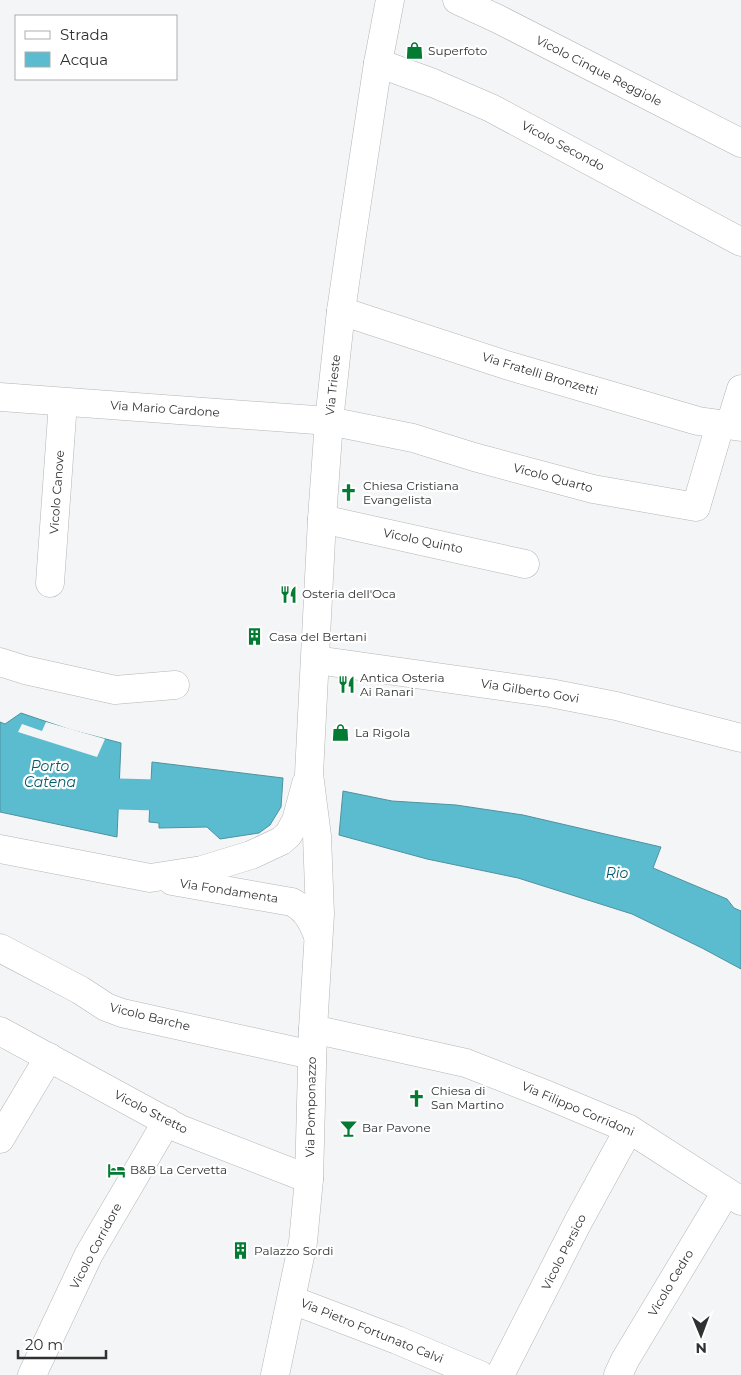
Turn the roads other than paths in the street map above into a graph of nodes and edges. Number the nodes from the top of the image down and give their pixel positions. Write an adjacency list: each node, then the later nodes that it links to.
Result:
1 (390, 0): 3 (street, Via Trieste)
2 (456, 0): 4 (street, Vicolo Cinque Reggiole)
3 (378, 63): 5 (street, Vicolo Secondo); 6 (street, Via Trieste)
4 (741, 143)
5 (741, 242)
6 (341, 312): 10 (street, Via Trieste); 11 (street, Via Fratelli Bronzetti)
7 (741, 388): 11 (street)
8 (0, 397): 9 (street, Via Mario Cardone)
9 (63, 402): 10 (street, Via Mario Cardone); 14 (street, Vicolo Canove)
10 (329, 421): 11 (street, Vicolo Quarto); 12 (street, Via Trieste)
11 (730, 425)
12 (322, 519): 13 (street, Vicolo Quinto); 15 (street, Via Trieste)
13 (524, 564)
14 (50, 583)
15 (316, 660): 18 (street, Via Gilberto Govi); 19 (street, Via Trieste)
16 (0, 662): 17 (street)
17 (175, 685)
18 (741, 738)
19 (309, 774): 20 (street, Via Trieste); 21 (street, Via Trieste)
20 (317, 836): 24 (street, Via Pomponazzo)
21 (271, 847): 23 (street, Via Fondamenta)
22 (0, 849): 23 (street, Via Fondamenta)
23 (150, 878): 24 (street, Via Fondamenta)
24 (318, 936): 27 (street, Via Pomponazzo)
25 (0, 948): 27 (street, Vicolo Barche)
26 (0, 1031): 28 (street, Vicolo Stretto)
27 (312, 1042): 30 (street, Via Filippo Corridoni); 32 (street, Via Pomponazzo)
28 (49, 1057): 29 (street, Vicolo Stretto); 31 (street)
29 (167, 1122): 32 (street, Vicolo Stretto); 35 (street, Vicolo Corridore)
30 (628, 1129): 33 (street, Via Filippo Corridoni); 38 (street, Vicolo Persico)
31 (0, 1139)
32 (309, 1179): 34 (street, Via Pomponazzo)
33 (733, 1196): 39 (street, Vicolo Cedro)
34 (292, 1300): 36 (street, Via Pomponazzo); 37 (street, Via Pietro Fortunato Calvi)
35 (32, 1375)
36 (275, 1375)
37 (480, 1375)
38 (500, 1375)
39 (618, 1375)

